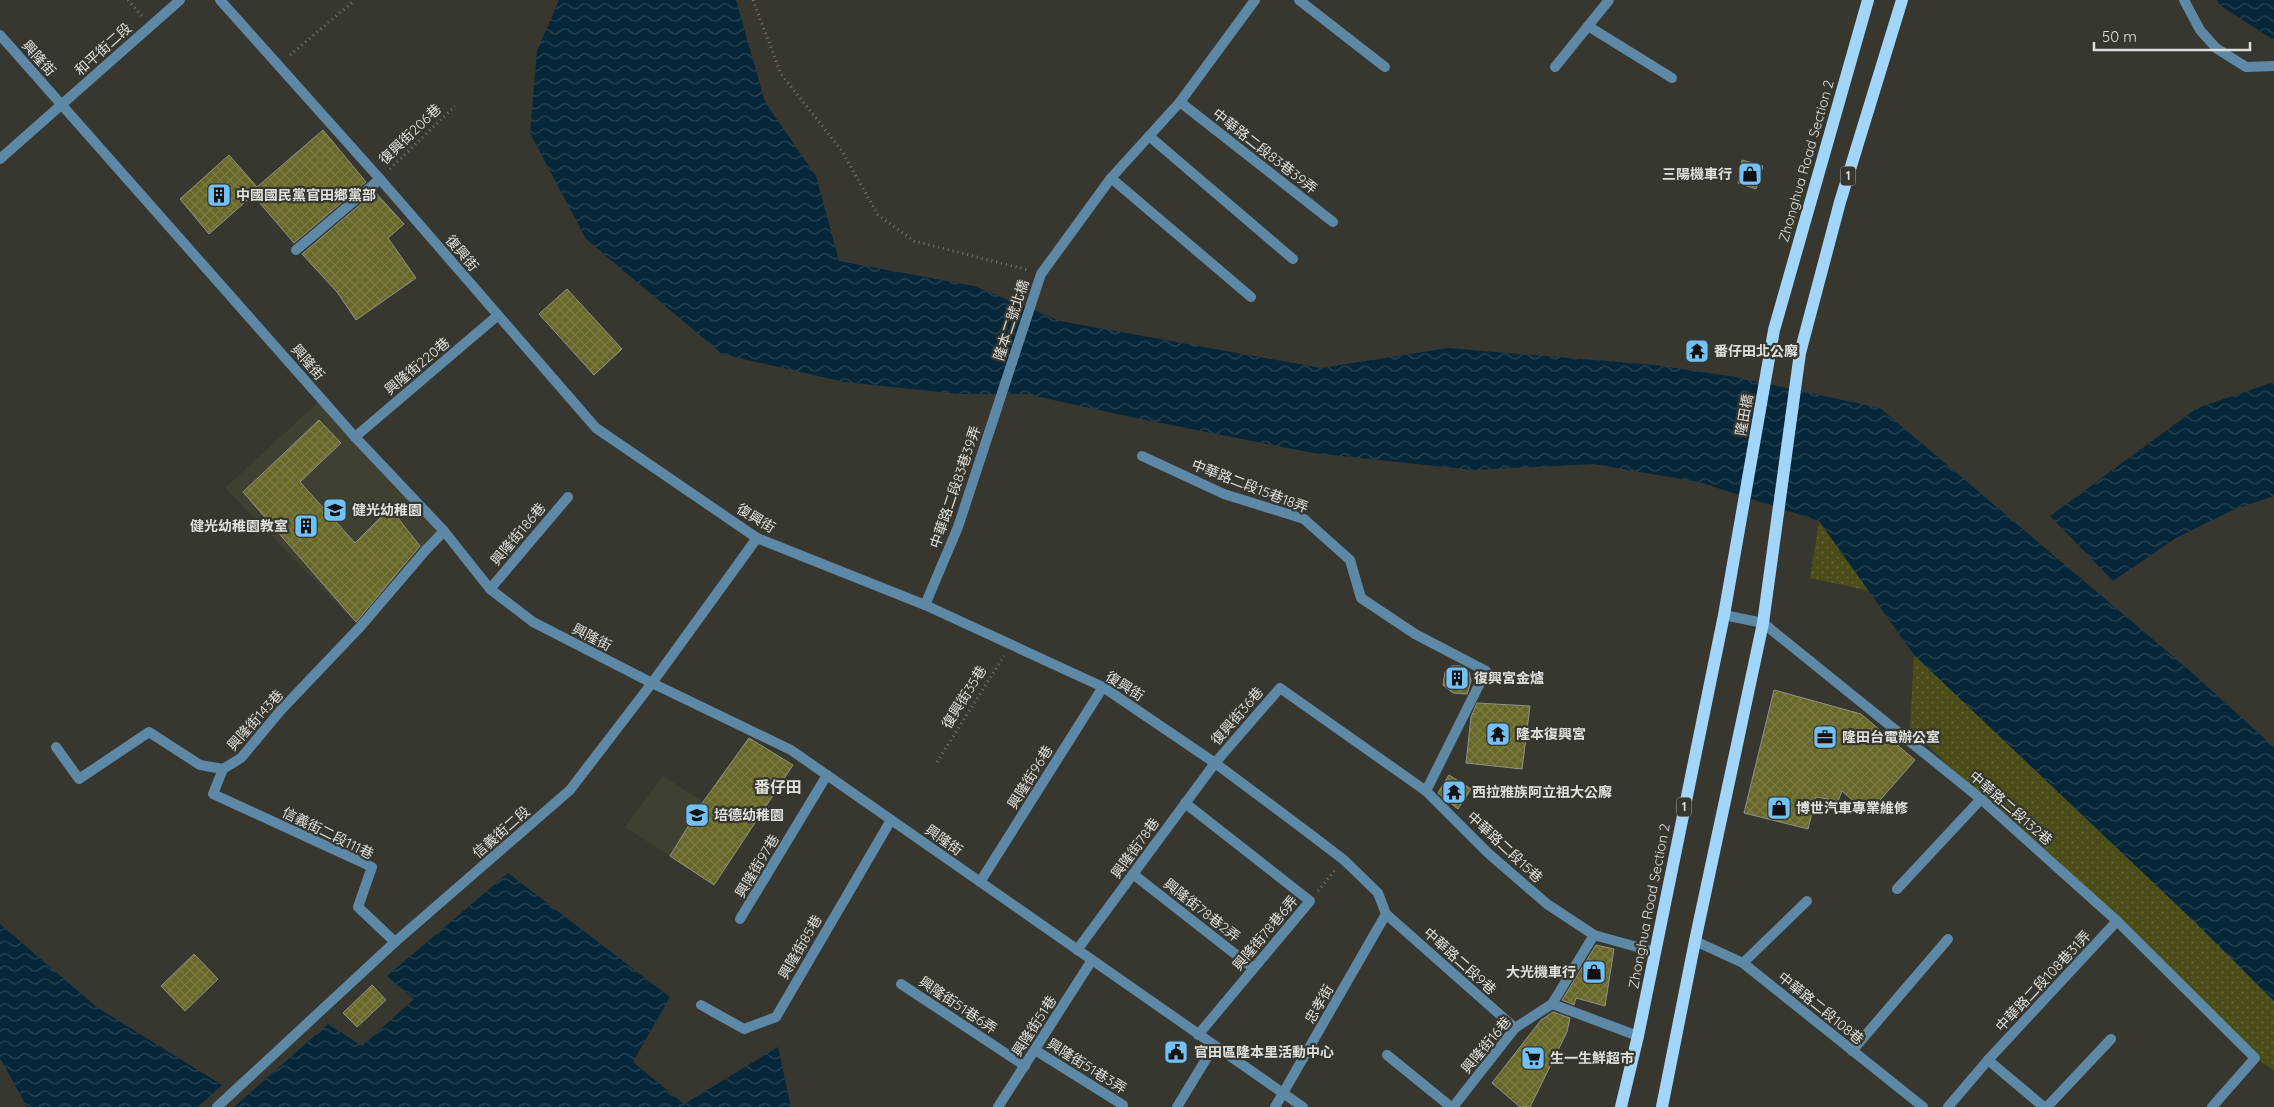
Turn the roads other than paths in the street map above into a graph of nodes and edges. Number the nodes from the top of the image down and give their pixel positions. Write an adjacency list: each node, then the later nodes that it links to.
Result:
1 (180, 0): 16 (street, 和平街二段)
2 (1255, 0): 15 (street)
3 (1299, 0): 12 (street)
4 (1609, 0): 9 (street)
5 (1868, 0): 26 (main road, Zhonghua Road Section 2 / 1)
6 (1902, 0): 37 (main road, 1)
7 (2184, 0): 11 (street)
8 (222, 1): 19 (street, 復興街)
9 (1588, 26): 13 (street); 14 (street)
10 (0, 35): 16 (street, 興隆街)
11 (2274, 66)
12 (1385, 67)
13 (1555, 67)
14 (1672, 78)
15 (1180, 102): 17 (street); 21 (street, 中華路二段83巷39弄)
16 (62, 104): 18 (street, 和平街二段); 28 (street, 興隆街)
17 (1148, 136): 20 (street); 23 (street)
18 (0, 159)
19 (380, 178): 22 (street); 25 (street, 復興街)
20 (1111, 178): 24 (street); 27 (street, 隆本二號北橋)
21 (1333, 222)
22 (296, 250)
23 (1293, 259)
24 (1251, 297)
25 (497, 316): 28 (street, 興隆街220巷); 33 (street, 復興街)
26 (1774, 330): 31 (main road, 隆田橋 / 1)
27 (1007, 376): 35 (street, 中華路二段83巷39弄)
28 (354, 437): 32 (street, 興隆街)
29 (1142, 456): 45 (street, 中華路二段15巷18弄)
30 (568, 497): 34 (street, 興隆街186巷)
31 (1743, 505): 36 (main road, Zhonghua Road Section 2 / 1)
32 (444, 531): 34 (street, 興隆街); 43 (street, 興隆街143巷)
33 (757, 538): 35 (street, 復興街); 38 (street, 信義街二段)
34 (490, 589): 38 (street, 興隆街)
35 (925, 605): 39 (street, 復興街)
36 (1724, 615): 37 (street, 中華路二段132巷); 61 (main road, Zhonghua Road Section 2 / 1)
37 (1763, 623): 46 (street, 中華路二段132巷); 58 (main road, 1)
38 (652, 683): 44 (street, 興隆街); 59 (street, 信義街二段)
39 (1103, 687): 42 (street, 復興街); 50 (street, 興隆街96巷)
40 (1280, 688): 42 (street, 復興街36巷); 45 (street, 中華路二段15巷)
41 (56, 747): 43 (street, 興隆街143巷)
42 (1215, 762): 47 (street, 興隆街78巷); 53 (street, 復興街)
43 (223, 769): 59 (street, 信義街二段111巷)
44 (827, 775): 48 (street, 興隆街); 54 (street, 興隆街97巷)
45 (1426, 791): 56 (street, 中華路二段15巷)
46 (1981, 799): 51 (street); 55 (street, 中華路二段132巷)
47 (1185, 803): 49 (street, 興隆街78巷); 64 (street, 興隆街78巷6弄)
48 (891, 820): 50 (street, 興隆街); 67 (street, 興隆街85巷)
49 (1133, 874): 60 (street, 興隆街78巷); 64 (street, 興隆街78巷2弄)
50 (980, 882): 60 (street, 興隆街)
51 (1897, 889)
52 (1807, 901): 63 (street)
53 (1386, 914): 68 (street, 中華路二段9巷); 78 (street, 忠孝街)
54 (740, 919)
55 (2117, 921): 76 (street, 中華路二段108巷31弄); 91 (street, 中華路二段132巷)
56 (1594, 935): 61 (street); 66 (street, 興隆街16巷)
57 (1948, 939): 74 (street)
58 (1695, 941): 63 (street, 中華路二段108巷); 87 (main road, 1)
59 (395, 942): 80 (street, 信義街二段)
60 (1077, 950): 62 (street, 興隆街)
61 (1655, 952): 70 (main road, Zhonghua Road Section 2 / 1)
62 (1092, 960): 69 (street, 興隆街); 73 (street, 興隆街51巷)
63 (1743, 963): 74 (street, 中華路二段108巷)
64 (1253, 968): 69 (street, 興隆街78巷6弄)
65 (901, 984): 77 (street, 興隆街51巷6弄)
66 (1552, 1004): 68 (street, 興隆街16巷); 70 (street)
67 (700, 1005)
68 (1515, 1028): 85 (street, 興隆街16巷)
69 (1198, 1035): 72 (street, 興隆街)
70 (1638, 1036): 86 (main road, Zhonghua Road Section 2 / 1)
71 (2111, 1039): 90 (street)
72 (1214, 1046): 78 (street, 興隆街); 82 (street)
73 (1035, 1050): 77 (street, 興隆街51巷); 79 (street, 興隆街51巷3弄)
74 (1852, 1051): 88 (street, 中華路二段108巷)
75 (1387, 1055): 85 (street)
76 (1988, 1060): 89 (street, 中華路二段108巷31弄); 90 (street)
77 (1025, 1066): 81 (street, 興隆街51巷)
78 (1283, 1094): 83 (street, 忠孝街); 84 (street, 興隆街)
79 (1123, 1106)
80 (217, 1107)
81 (998, 1107)
82 (1177, 1107)
83 (1275, 1107)
84 (1303, 1107)
85 (1452, 1107)
86 (1621, 1107)
87 (1662, 1107)
88 (1923, 1107)
89 (1948, 1107)
90 (2046, 1107)
91 (2212, 1107)

